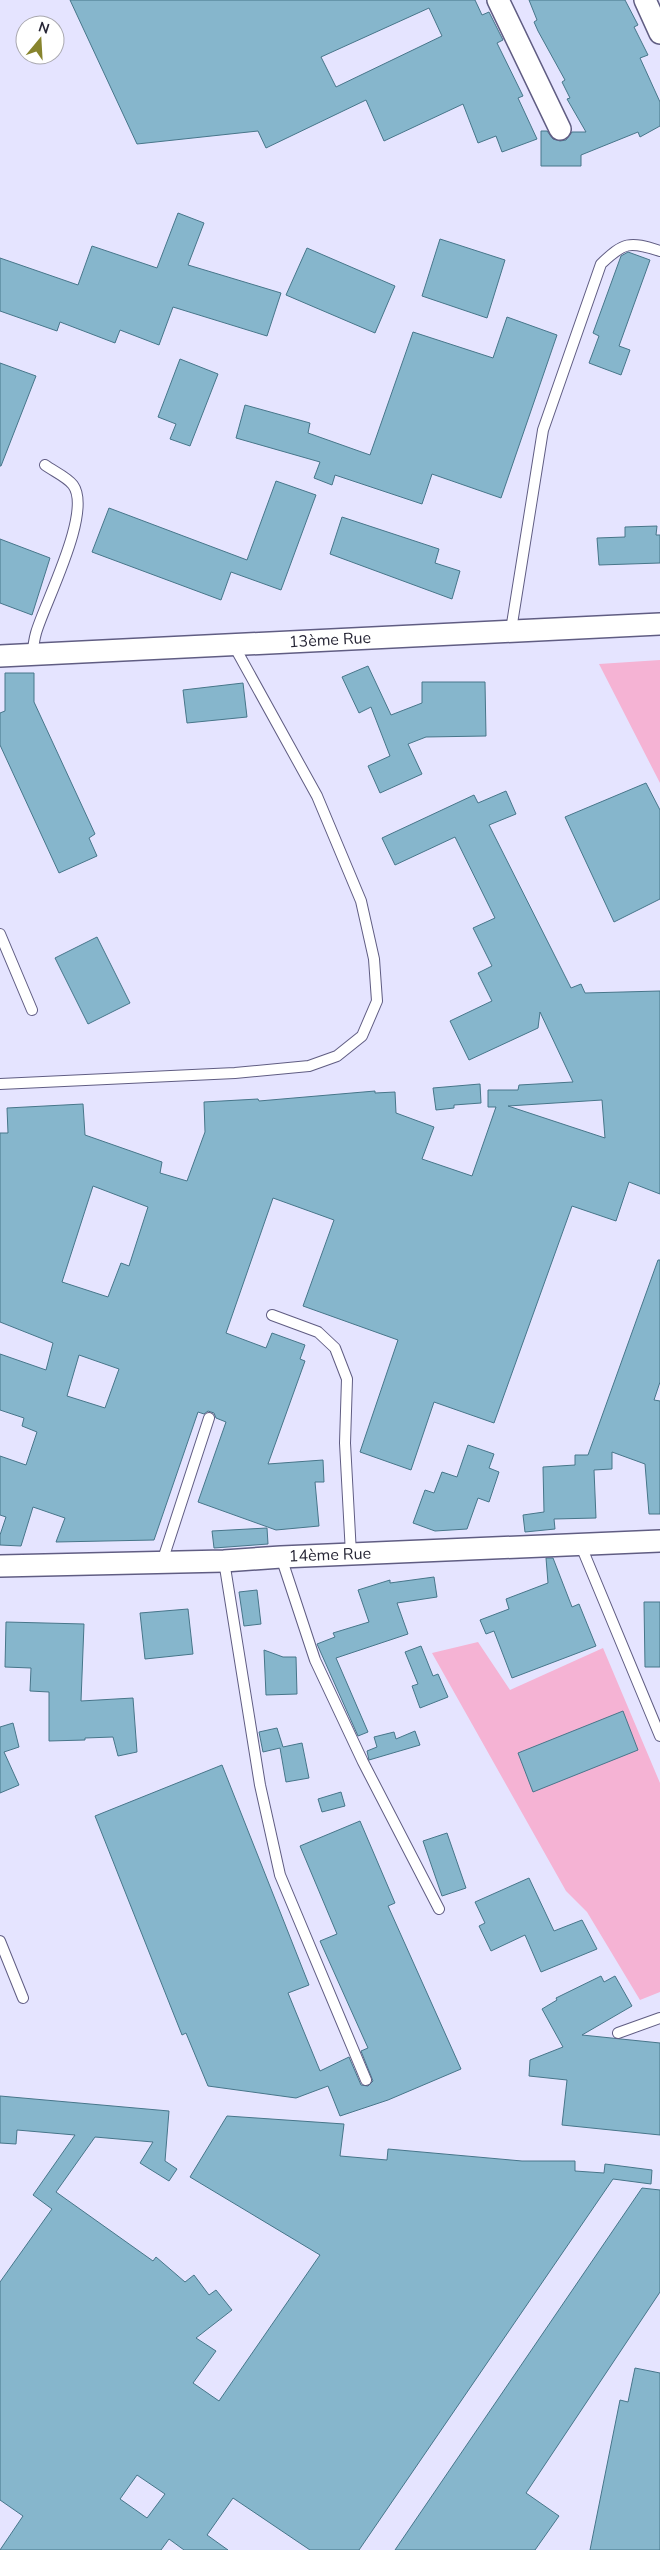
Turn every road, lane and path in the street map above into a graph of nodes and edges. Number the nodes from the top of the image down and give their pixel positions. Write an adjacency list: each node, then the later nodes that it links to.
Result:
1 (498, 0): 4 (street)
2 (645, 0): 3 (street)
3 (660, 33)
4 (560, 129)
5 (660, 251): 8 (lane)
6 (45, 465): 11 (lane)
7 (660, 624): 8 (street, 13ème Rue)
8 (511, 630): 9 (street, 13ème Rue)
9 (233, 644): 11 (street, 13ème Rue); 14 (lane)
10 (0, 656): 11 (street, 13ème Rue)
11 (32, 656)
12 (0, 934): 13 (lane)
13 (32, 1010)
14 (0, 1084)
15 (272, 1315): 19 (lane)
16 (209, 1418): 22 (lane)
17 (660, 1541): 18 (street, 14ème Rue)
18 (581, 1546): 19 (street, 14ème Rue); 24 (lane)
19 (351, 1554): 20 (street, 14ème Rue)
20 (281, 1556): 21 (street, 14ème Rue); 25 (lane)
21 (224, 1561): 22 (street, 14ème Rue); 30 (lane)
22 (162, 1562): 23 (street, 14ème Rue)
23 (0, 1566)
24 (660, 1736)
25 (439, 1909)
26 (0, 1941): 27 (lane)
27 (23, 1998)
28 (660, 2018): 29 (lane)
29 (618, 2033)
30 (366, 2080)

